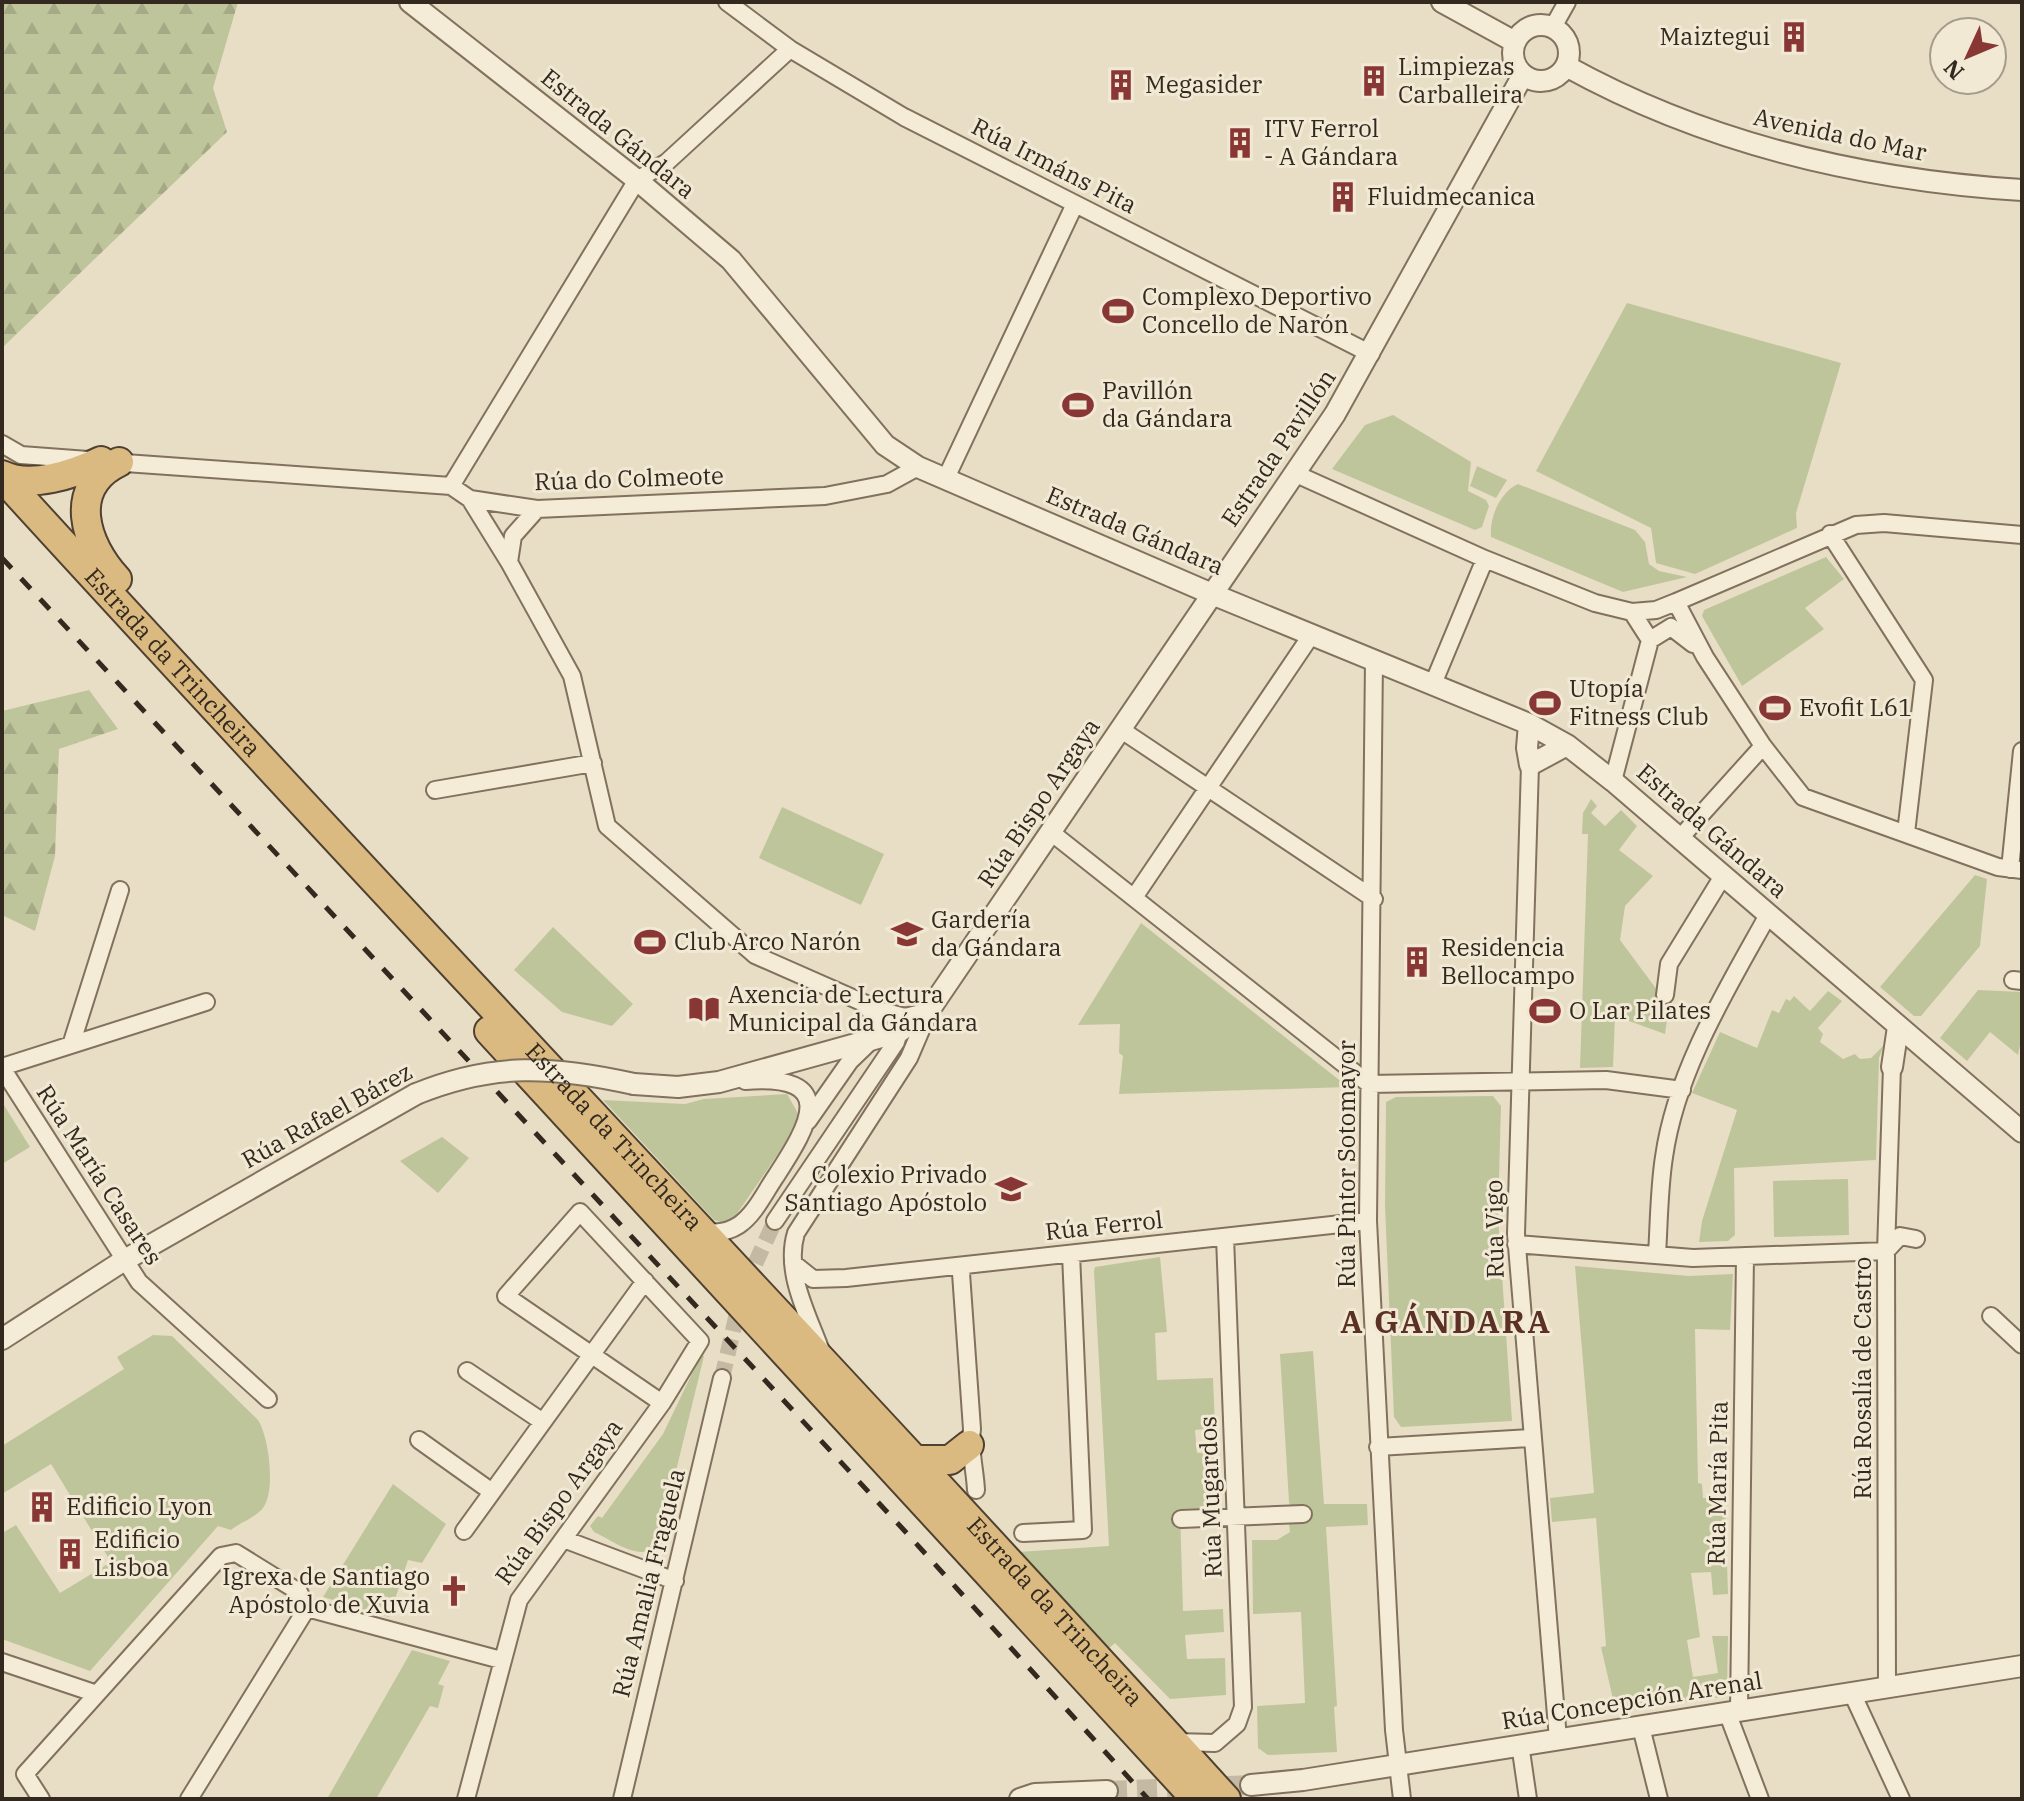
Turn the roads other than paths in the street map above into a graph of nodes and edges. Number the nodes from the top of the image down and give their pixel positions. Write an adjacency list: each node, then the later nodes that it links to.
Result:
1 (410, 2): 10 (street, Estrada Gándara)
2 (727, 2): 7 (street, Rúa Irmáns Pita)
3 (1442, 2): 6 (street)
4 (1567, 2): 5 (street)
5 (1553, 27): 6 (street); 8 (street)
6 (1515, 42): 9 (street)
7 (790, 49): 10 (street); 12 (street, Rúa Irmáns Pita)
8 (1566, 66): 9 (street); 11 (street, Avenida do Mar)
9 (1523, 75): 13 (street, Estrada Pavillón)
10 (637, 180): 16 (street, Estrada Gándara); 20 (street)
11 (2022, 190)
12 (1075, 204): 13 (street, Rúa Irmáns Pita); 19 (street)
13 (1371, 354): 17 (street, Estrada Pavillón)
14 (2, 444): 15 (street)
15 (110, 462): 18 (highway); 20 (street); 36 (highway)
16 (918, 467): 19 (street, Estrada Gándara); 23 (street, Rúa do Colmeote)
17 (1296, 474): 26 (street); 28 (street, Estrada Pavillón)
18 (2, 476): 36 (highway, Estrada da Trincheira)
19 (946, 478): 28 (street, Estrada Gándara)
20 (451, 486): 21 (street, Rúa do Colmeote)
21 (470, 499): 23 (street, Rúa do Colmeote); 27 (street)
22 (2, 505): 131 (highway, Estrada da Trincheira)
23 (537, 509): 27 (street)
24 (1830, 534): 25 (street); 29 (street); 48 (street)
25 (2022, 535)
26 (1485, 559): 30 (street); 35 (street)
27 (509, 562): 42 (street)
28 (1212, 594): 31 (street, Estrada Gándara); 38 (street, Rúa Bispo Argaya)
29 (1676, 602): 30 (street); 33 (street)
30 (1632, 612): 32 (street)
31 (1312, 634): 34 (street, Estrada Gándara); 45 (street)
32 (1650, 640): 33 (street); 44 (street)
33 (1705, 657): 40 (street)
34 (1374, 660): 35 (street, Estrada Gándara); 54 (street, Rúa Pintor Sotomayor)
35 (1433, 684): 37 (street, Estrada Gándara)
36 (217, 712): 75 (highway, Estrada da Trincheira)
37 (1529, 724): 39 (street, Estrada Gándara); 43 (street)
38 (1120, 729): 45 (street); 47 (street, Rúa Bispo Argaya)
39 (1567, 745): 43 (street); 44 (street, Estrada Gándara)
40 (1763, 746): 48 (street); 49 (street)
41 (2022, 751): 50 (street)
42 (593, 763): 46 (street); 58 (street)
43 (1530, 765): 68 (street, Rúa Vigo)
44 (1613, 781): 49 (street, Estrada Gándara)
45 (1208, 789): 53 (street); 54 (street)
46 (435, 790)
47 (1052, 833): 53 (street); 59 (street, Rúa Bispo Argaya)
48 (1906, 833): 50 (street)
49 (1680, 838): 51 (street, Estrada Gándara)
50 (2010, 869)
51 (1723, 876): 55 (street, Estrada Gándara); 56 (street)
52 (120, 890): 63 (street)
53 (1135, 896): 69 (street)
54 (1374, 899): 69 (street, Rúa Pintor Sotomayor)
55 (1768, 915): 60 (street, Estrada Gándara); 70 (street)
56 (1665, 995)
57 (206, 1002): 63 (street)
58 (864, 1004): 59 (street); 62 (street)
59 (930, 1009): 61 (street, Rúa Bispo Argaya); 84 (street)
60 (1898, 1027): 64 (street, Estrada Gándara); 65 (street)
61 (899, 1032): 62 (street, Rúa Rafael Bárez); 73 (street)
62 (875, 1039): 67 (street, Rúa Rafael Bárez); 71 (street)
63 (72, 1042): 66 (street)
64 (1929, 1053): 65 (street); 72 (street, Estrada Gándara)
65 (1892, 1067): 79 (street, Rúa Rosalía de Castro)
66 (3, 1072): 83 (street, Rúa María Casares)
67 (719, 1082): 71 (street); 83 (street, Rúa Rafael Bárez, bridge)
68 (1521, 1083): 69 (street); 70 (street); 78 (street, Rúa Vigo)
69 (1369, 1084): 74 (street, Rúa Pintor Sotomayor)
70 (1682, 1090): 81 (street)
71 (808, 1121): 75 (street)
72 (2022, 1132)
73 (775, 1221)
74 (1368, 1221): 76 (street, Rúa Ferrol); 100 (street, Rúa Pintor Sotomayor)
75 (703, 1231): 91 (highway, Estrada da Trincheira)
76 (1225, 1237): 80 (street, Rúa Ferrol); 105 (street, Rúa Mugardos)
77 (1916, 1239): 79 (street)
78 (1516, 1244): 81 (street); 97 (street, Rúa Vigo)
79 (1886, 1251): 82 (street); 115 (street, Rúa Rosalía de Castro)
80 (1071, 1254): 85 (street, Rúa Ferrol); 108 (street)
81 (1657, 1255): 82 (street)
82 (1745, 1256): 118 (street, Rúa María Pita)
83 (123, 1261): 88 (street, Rúa Rafael Bárez); 94 (street, Rúa María Casares)
84 (793, 1263): 85 (street, Rúa Ferrol); 91 (street)
85 (964, 1266): 99 (street)
86 (645, 1281): 90 (street); 90 (street); 95 (street, Rúa Bispo Argaya)
87 (1991, 1316): 89 (street)
88 (2, 1339)
89 (2022, 1345)
90 (592, 1354): 95 (street); 96 (street)
91 (829, 1366): 101 (highway, Estrada da Trincheira)
92 (467, 1371): 96 (street)
93 (722, 1378): 110 (street, Rúa Amalia Fraguela)
94 (268, 1399)
95 (662, 1403): 109 (street, Rúa Bispo Argaya)
96 (543, 1422): 103 (street)
97 (1531, 1438): 100 (street); 120 (street, Rúa Vigo)
98 (419, 1440): 103 (street)
99 (969, 1445): 101 (highway); 102 (street)
100 (1378, 1447): 123 (street, Rúa Pintor Sotomayor)
101 (916, 1460): 121 (highway, Estrada da Trincheira)
102 (976, 1490)
103 (492, 1492): 107 (street)
104 (1303, 1514): 105 (street)
105 (1236, 1516): 106 (street); 121 (street, Rúa Mugardos)
106 (1181, 1519)
107 (464, 1531)
108 (1023, 1533)
109 (566, 1540): 110 (street); 112 (street, Rúa Bispo Argaya)
110 (675, 1581): 129 (street, Rúa Amalia Fraguela)
111 (307, 1608): 112 (street); 117 (street); 127 (street)
112 (501, 1660): 128 (street, Rúa Bispo Argaya)
113 (2, 1662): 117 (street)
114 (2022, 1666): 115 (street, Rúa Concepción Arenal)
115 (1887, 1688): 116 (street, Rúa Concepción Arenal)
116 (1852, 1693): 118 (street, Rúa Concepción Arenal); 137 (street)
117 (97, 1694): 126 (street)
118 (1733, 1711): 119 (street, Rúa Concepción Arenal); 136 (street)
119 (1641, 1727): 120 (street, Rúa Concepción Arenal); 135 (street)
120 (1558, 1739): 122 (street, Rúa Concepción Arenal)
121 (1174, 1741): 132 (highway, Estrada da Trincheira)
122 (1520, 1744): 123 (street, Rúa Concepción Arenal); 134 (street)
123 (1397, 1764): 124 (street, Rúa Concepción Arenal); 133 (street, Rúa Pintor Sotomayor)
124 (1251, 1785)
125 (1107, 1791): 130 (street)
126 (41, 1799)
127 (189, 1799)
128 (466, 1799)
129 (622, 1799)
130 (1020, 1799)
131 (1196, 1799)
132 (1226, 1799)
133 (1402, 1799)
134 (1528, 1799)
135 (1659, 1799)
136 (1760, 1799)
137 (1901, 1799)

